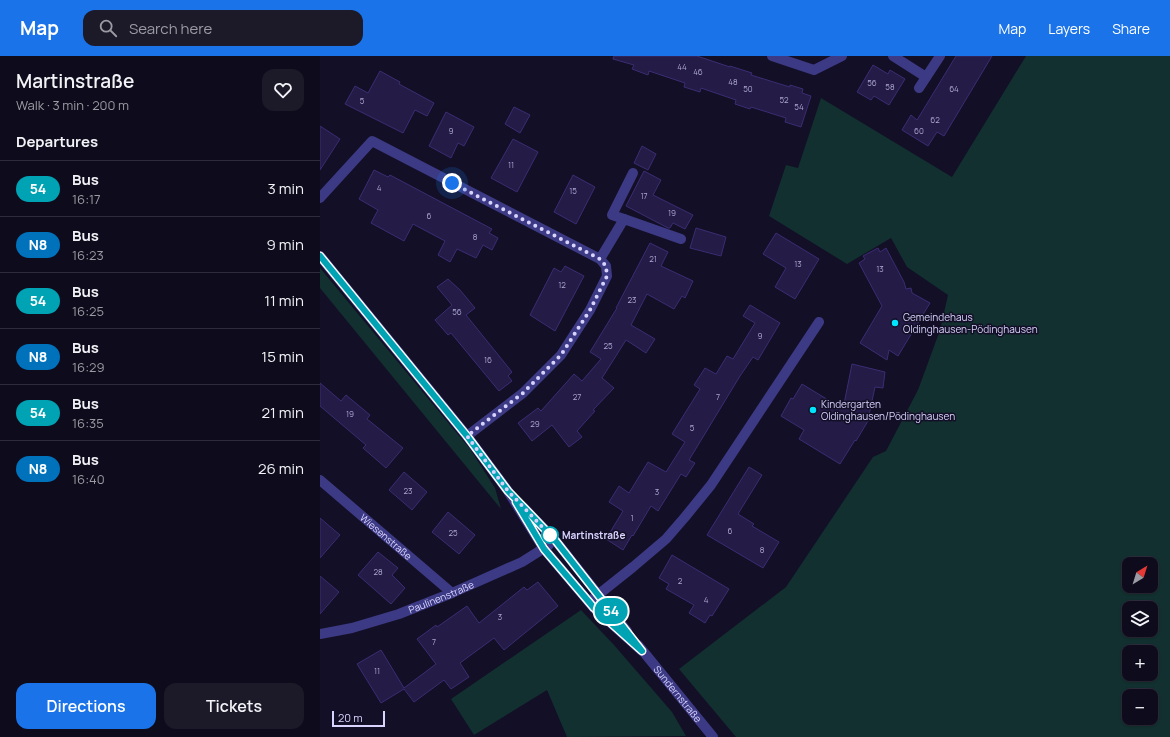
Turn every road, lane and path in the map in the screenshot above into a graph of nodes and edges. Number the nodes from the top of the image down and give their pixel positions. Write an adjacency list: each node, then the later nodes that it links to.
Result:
1 (772, 56): 2 (street)
2 (842, 56)
3 (893, 56): 5 (street)
4 (940, 56): 5 (street)
5 (926, 78): 6 (street)
6 (919, 88)
7 (633, 173): 9 (street)
8 (320, 198): 12 (street)
9 (624, 219): 10 (street); 12 (street)
10 (681, 239)
11 (320, 256): 14 (street, Sundernstraße)
12 (600, 259): 14 (street)
13 (819, 322): 20 (street)
14 (467, 436): 16 (street, Sundernstraße)
15 (320, 480): 19 (street, Wiesenstraße)
16 (508, 491): 17 (street, Sundernstraße); 18 (street, Sundernstraße)
17 (555, 540): 18 (street, Paulinenstraße); 20 (street, Sundernstraße)
18 (544, 549): 19 (street, Paulinenstraße); 21 (street, Sundernstraße)
19 (452, 594): 22 (street, Paulinenstraße)
20 (598, 595): 21 (street); 23 (street, Sundernstraße)
21 (589, 602): 23 (street, Sundernstraße)
22 (320, 634)
23 (642, 651): 24 (street, Sundernstraße)
24 (713, 737)

